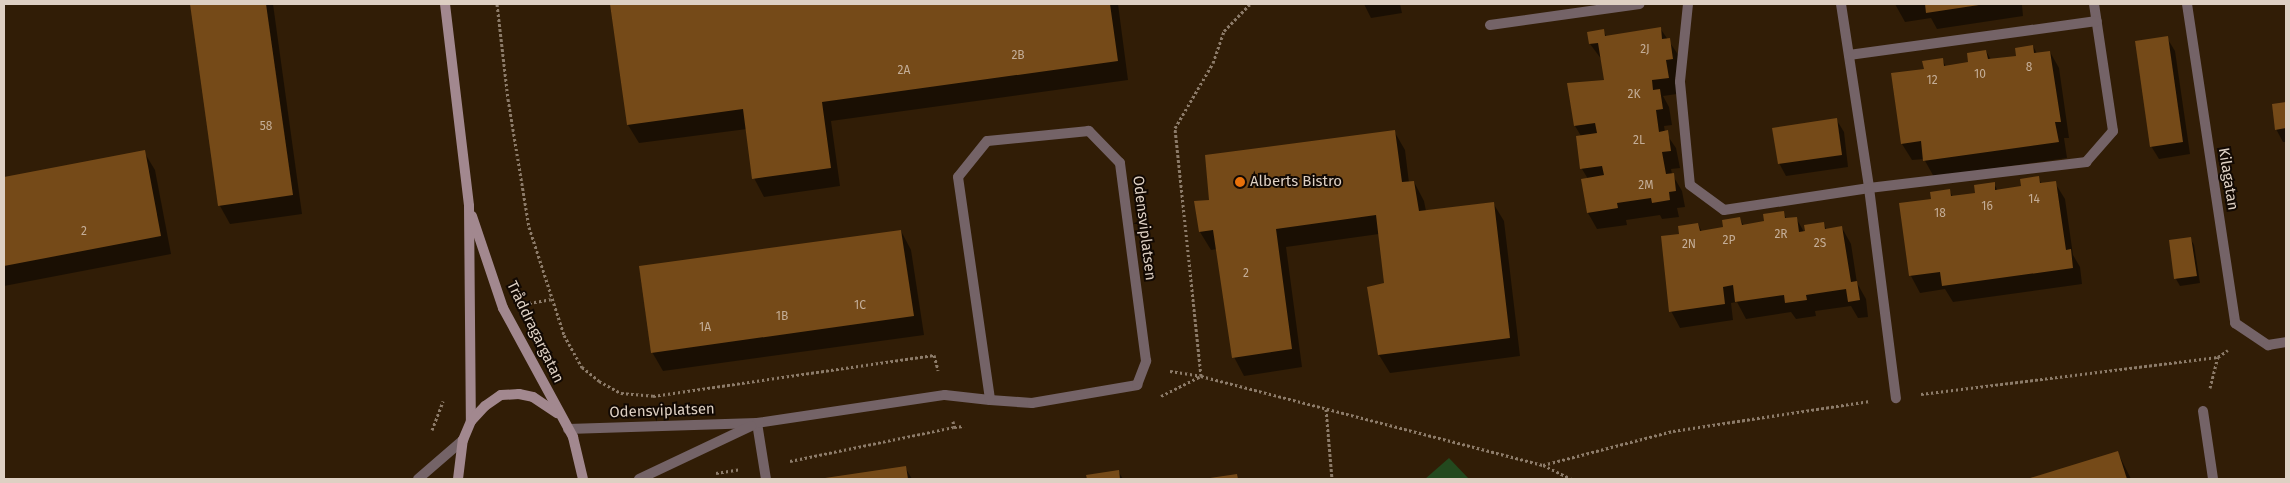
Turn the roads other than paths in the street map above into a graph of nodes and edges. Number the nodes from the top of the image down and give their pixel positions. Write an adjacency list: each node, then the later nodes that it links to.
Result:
1 (445, 4): 11 (main road, Tråddragargatan)
2 (1640, 4): 8 (street)
3 (1688, 4): 10 (street)
4 (1841, 4): 9 (street)
5 (2094, 4): 7 (street)
6 (2187, 4): 12 (street, Kilagatan)
7 (2097, 22): 9 (street); 10 (street)
8 (1490, 25)
9 (1849, 55): 10 (street)
10 (1869, 188): 13 (street)
11 (469, 206): 16 (main road, Tråddragargatan); 17 (main road, Tråddragargatan)
12 (2286, 342)
13 (1896, 398)
14 (990, 400): 14 (street, Odensviplatsen); 18 (street, Odensviplatsen)
15 (2203, 411): 26 (street)
16 (558, 414): 17 (main road, Tråddragargatan); 19 (main road, Tråddragargatan)
17 (471, 421): 20 (main road, Tråddragargatan)
18 (757, 423): 19 (street, Odensviplatsen); 24 (street, Odensviplatsen); 25 (street)
19 (568, 429): 23 (main road, Tråddragargatan)
20 (463, 440): 21 (street); 22 (main road, Tråddragargatan)
21 (418, 479)
22 (458, 479)
23 (583, 479)
24 (639, 479)
25 (766, 479)
26 (2213, 479)

